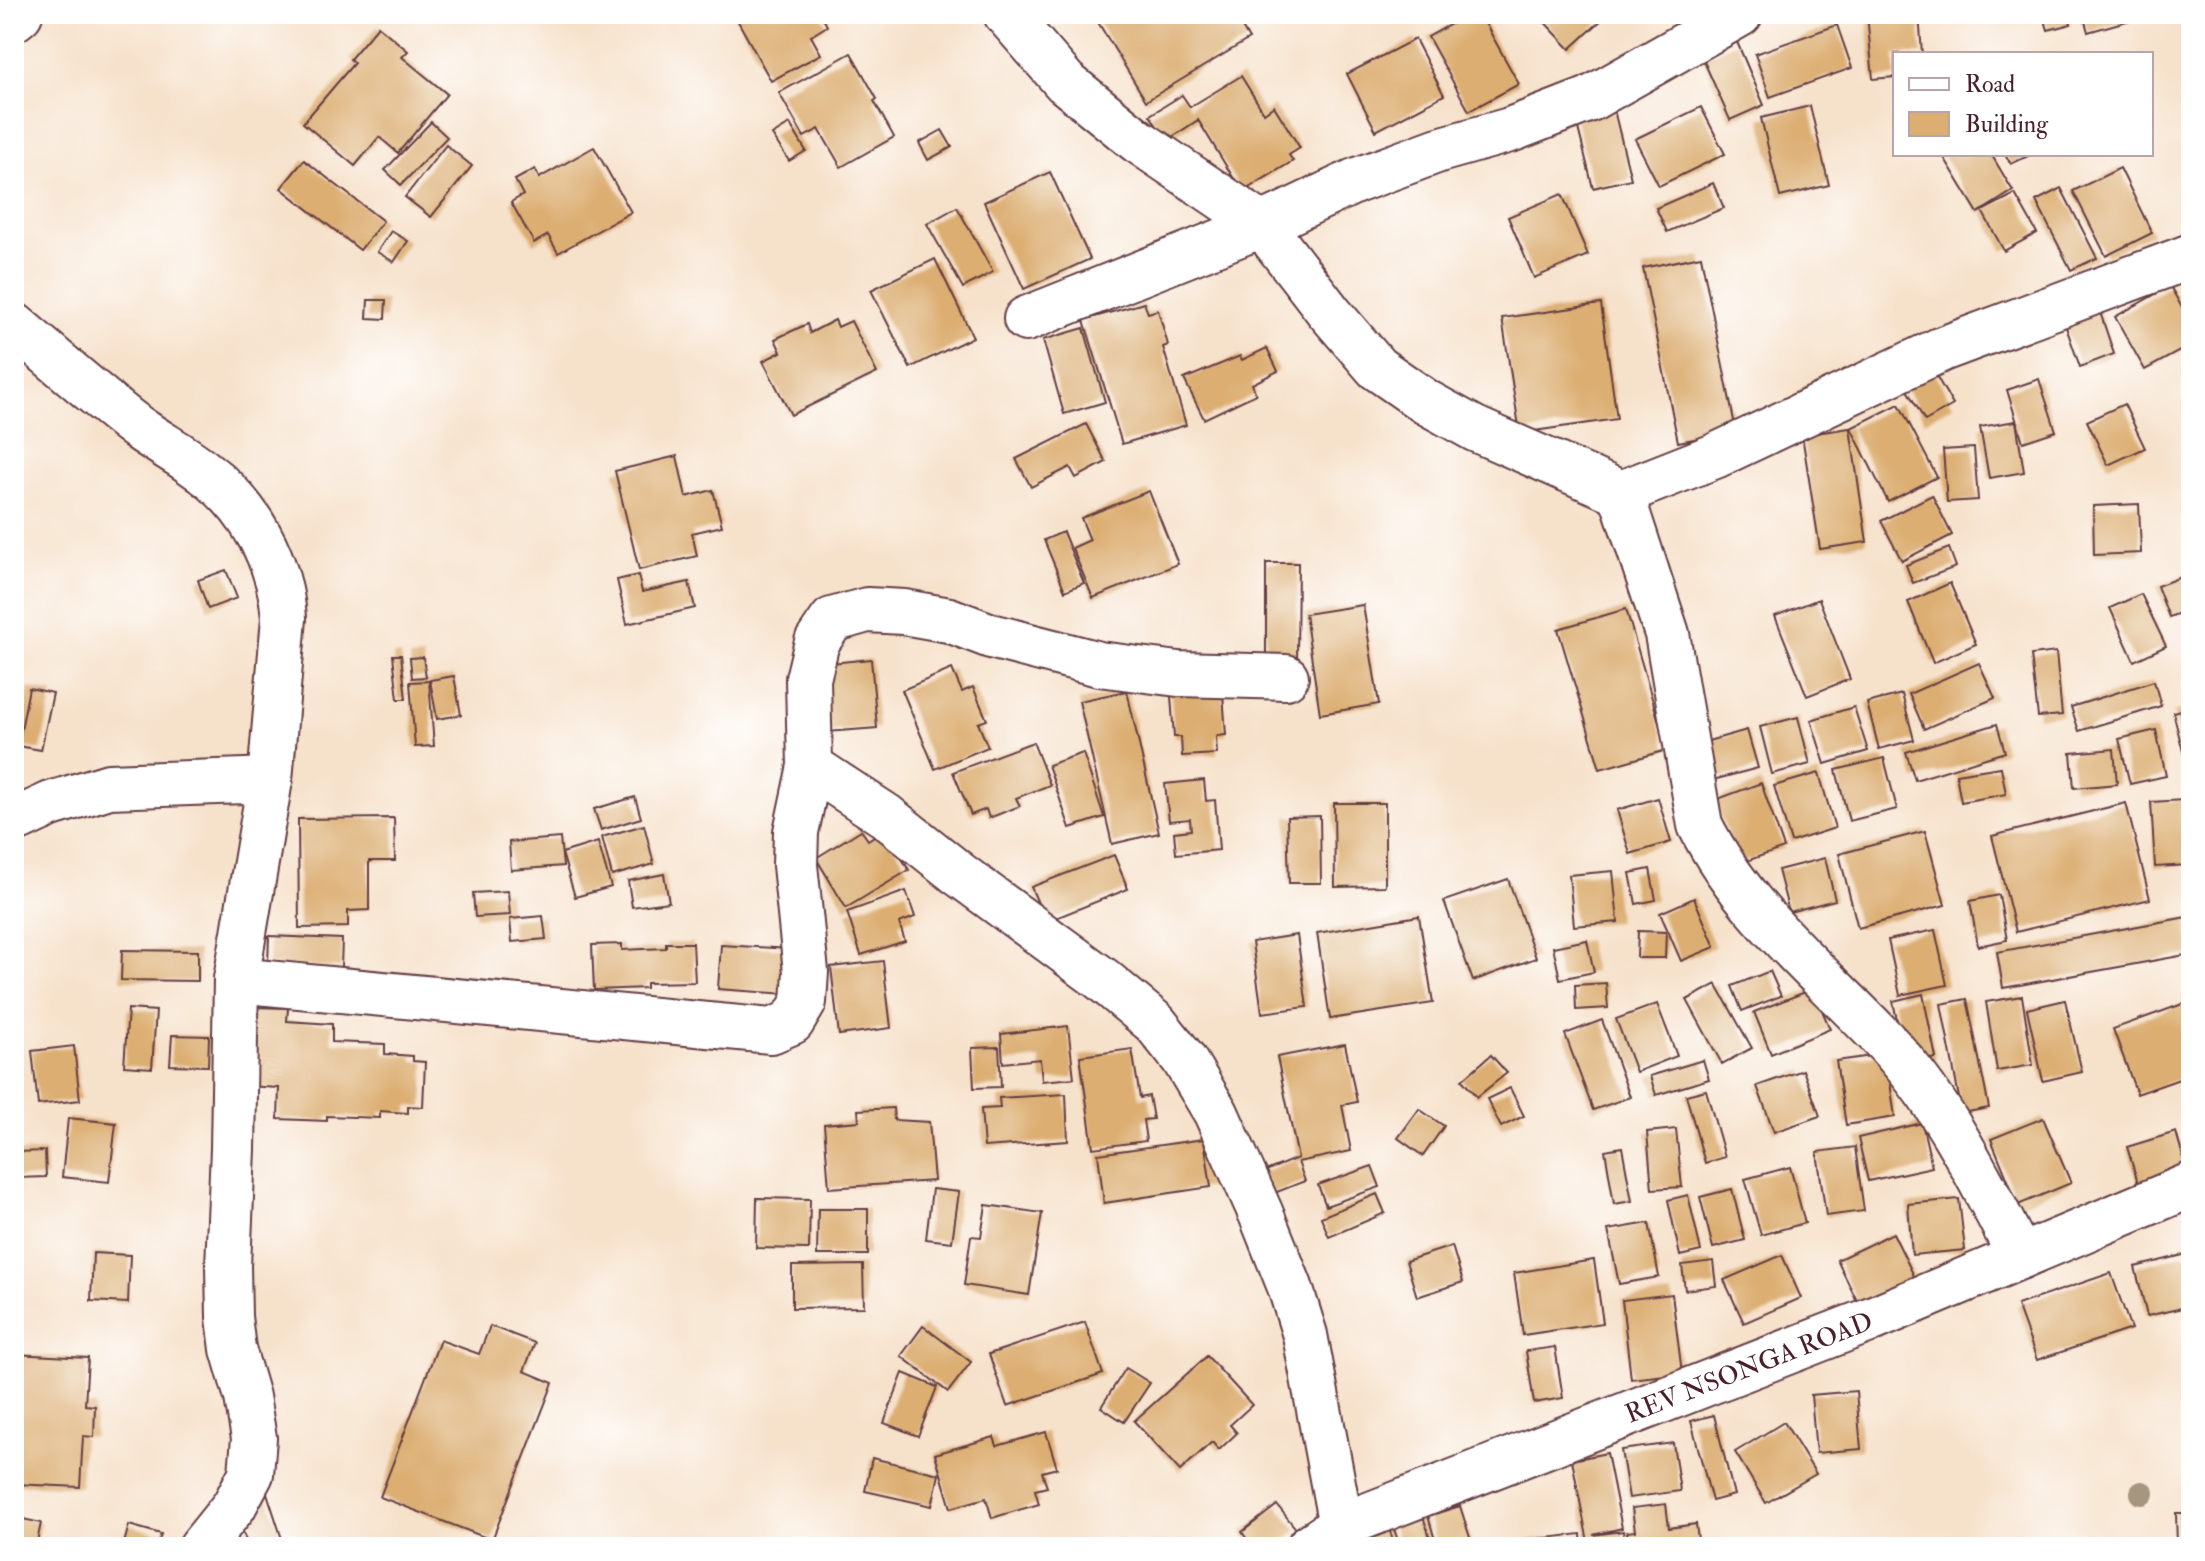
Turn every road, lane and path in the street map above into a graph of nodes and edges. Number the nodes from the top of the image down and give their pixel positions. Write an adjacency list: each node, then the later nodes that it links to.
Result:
1 (20, 14): 4 (street)
2 (1006, 14): 5 (street)
3 (1740, 14): 5 (street)
4 (14, 19)
5 (1262, 225): 7 (street); 9 (street)
6 (2191, 256): 9 (street)
7 (1026, 319)
8 (14, 325): 12 (street)
9 (1621, 493): 16 (street)
10 (1286, 677): 11 (street)
11 (810, 766): 14 (street); 17 (street)
12 (270, 780): 13 (street); 14 (street)
13 (14, 821)
14 (236, 980): 18 (street)
15 (2191, 1185): 16 (street, REV NSONGA ROAD)
16 (2020, 1257): 17 (street, REV NSONGA ROAD)
17 (1331, 1540)
18 (201, 1547)

